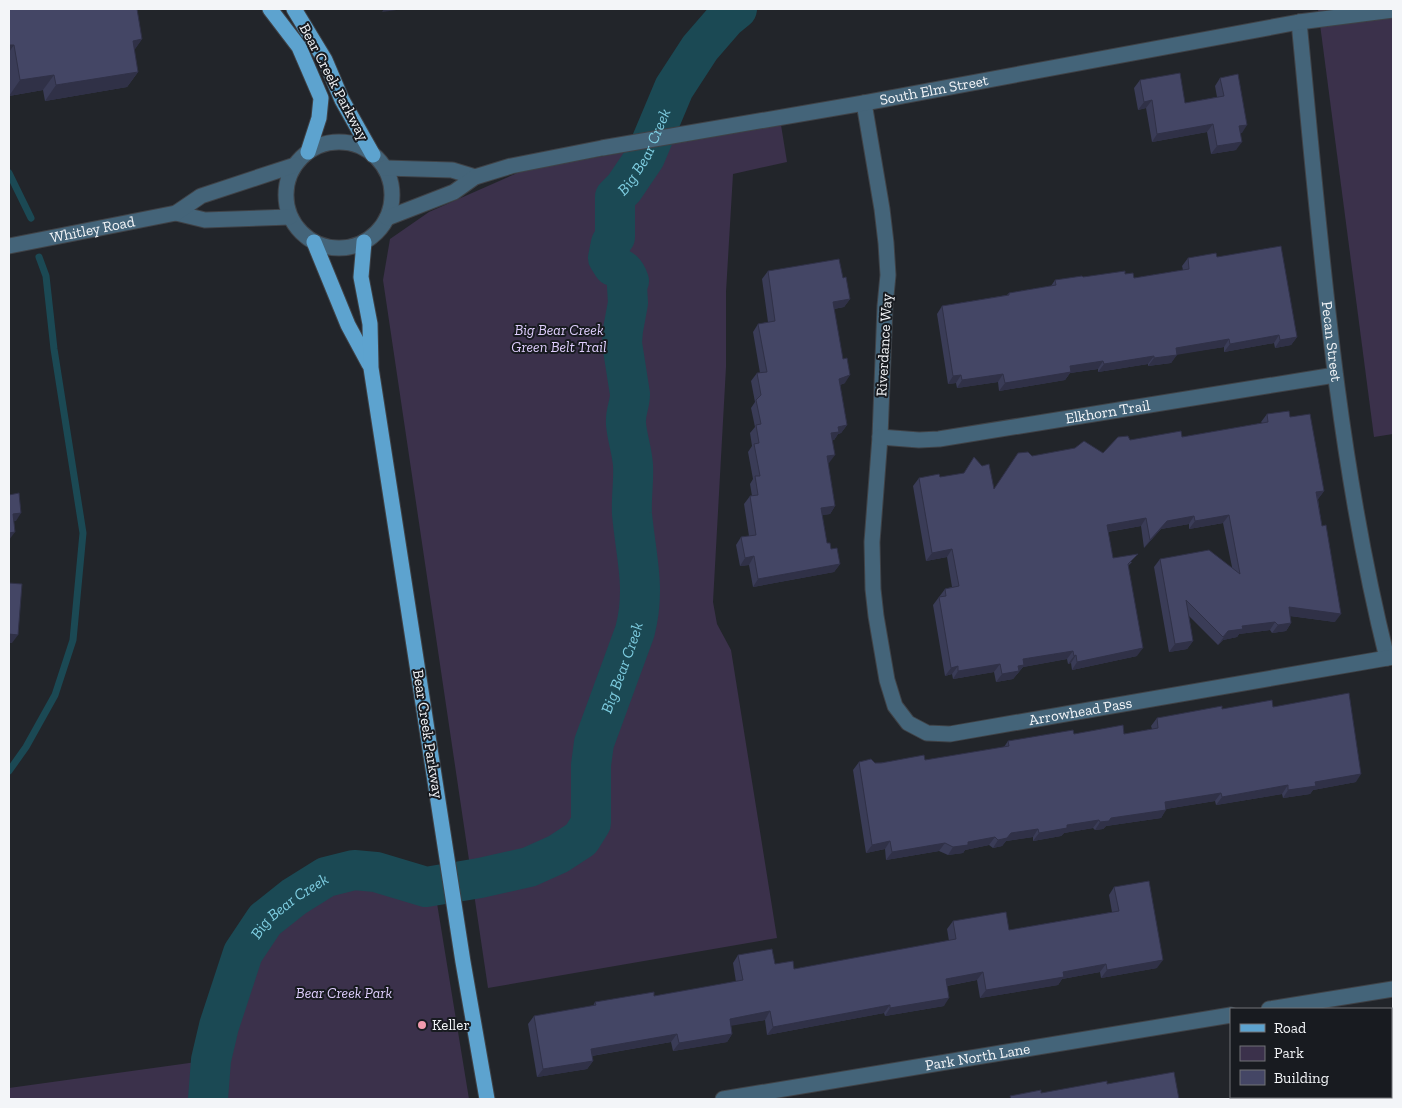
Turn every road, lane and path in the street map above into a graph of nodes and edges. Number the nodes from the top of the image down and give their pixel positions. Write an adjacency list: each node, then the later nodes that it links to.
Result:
1 (270, 9): 6 (main road, Bear Creek Parkway)
2 (294, 9): 7 (main road, Bear Creek Parkway)
3 (1393, 10): 4 (street, South Elm Street)
4 (1299, 22): 5 (street, South Elm Street); 18 (street, Pecan Street)
5 (864, 103): 10 (street, South Elm Street); 19 (street, Riverdance Way)
6 (308, 152): 7 (street); 8 (street)
7 (373, 155): 9 (street)
8 (296, 165): 11 (street, Whitley Road); 12 (street)
9 (384, 168): 10 (street, South Elm Street); 13 (street)
10 (475, 176): 13 (street, South Elm Street)
11 (176, 214): 12 (street, Whitley Road); 16 (street, Whitley Road)
12 (290, 217): 14 (street)
13 (387, 218): 15 (street)
14 (314, 242): 15 (street); 17 (main road, Bear Creek Parkway)
15 (364, 242): 17 (main road, Bear Creek Parkway)
16 (9, 246)
17 (371, 368): 25 (main road, Bear Creek Parkway)
18 (1335, 375): 19 (street, Elkhorn Trail); 21 (street, Pecan Street)
19 (880, 437): 20 (street, Riverdance Way)
20 (873, 589): 21 (street, Arrowhead Pass)
21 (1390, 657)
22 (1393, 989): 23 (street)
23 (1275, 1008)
24 (1230, 1015): 26 (street, Park North Lane)
25 (487, 1099)
26 (723, 1099)

